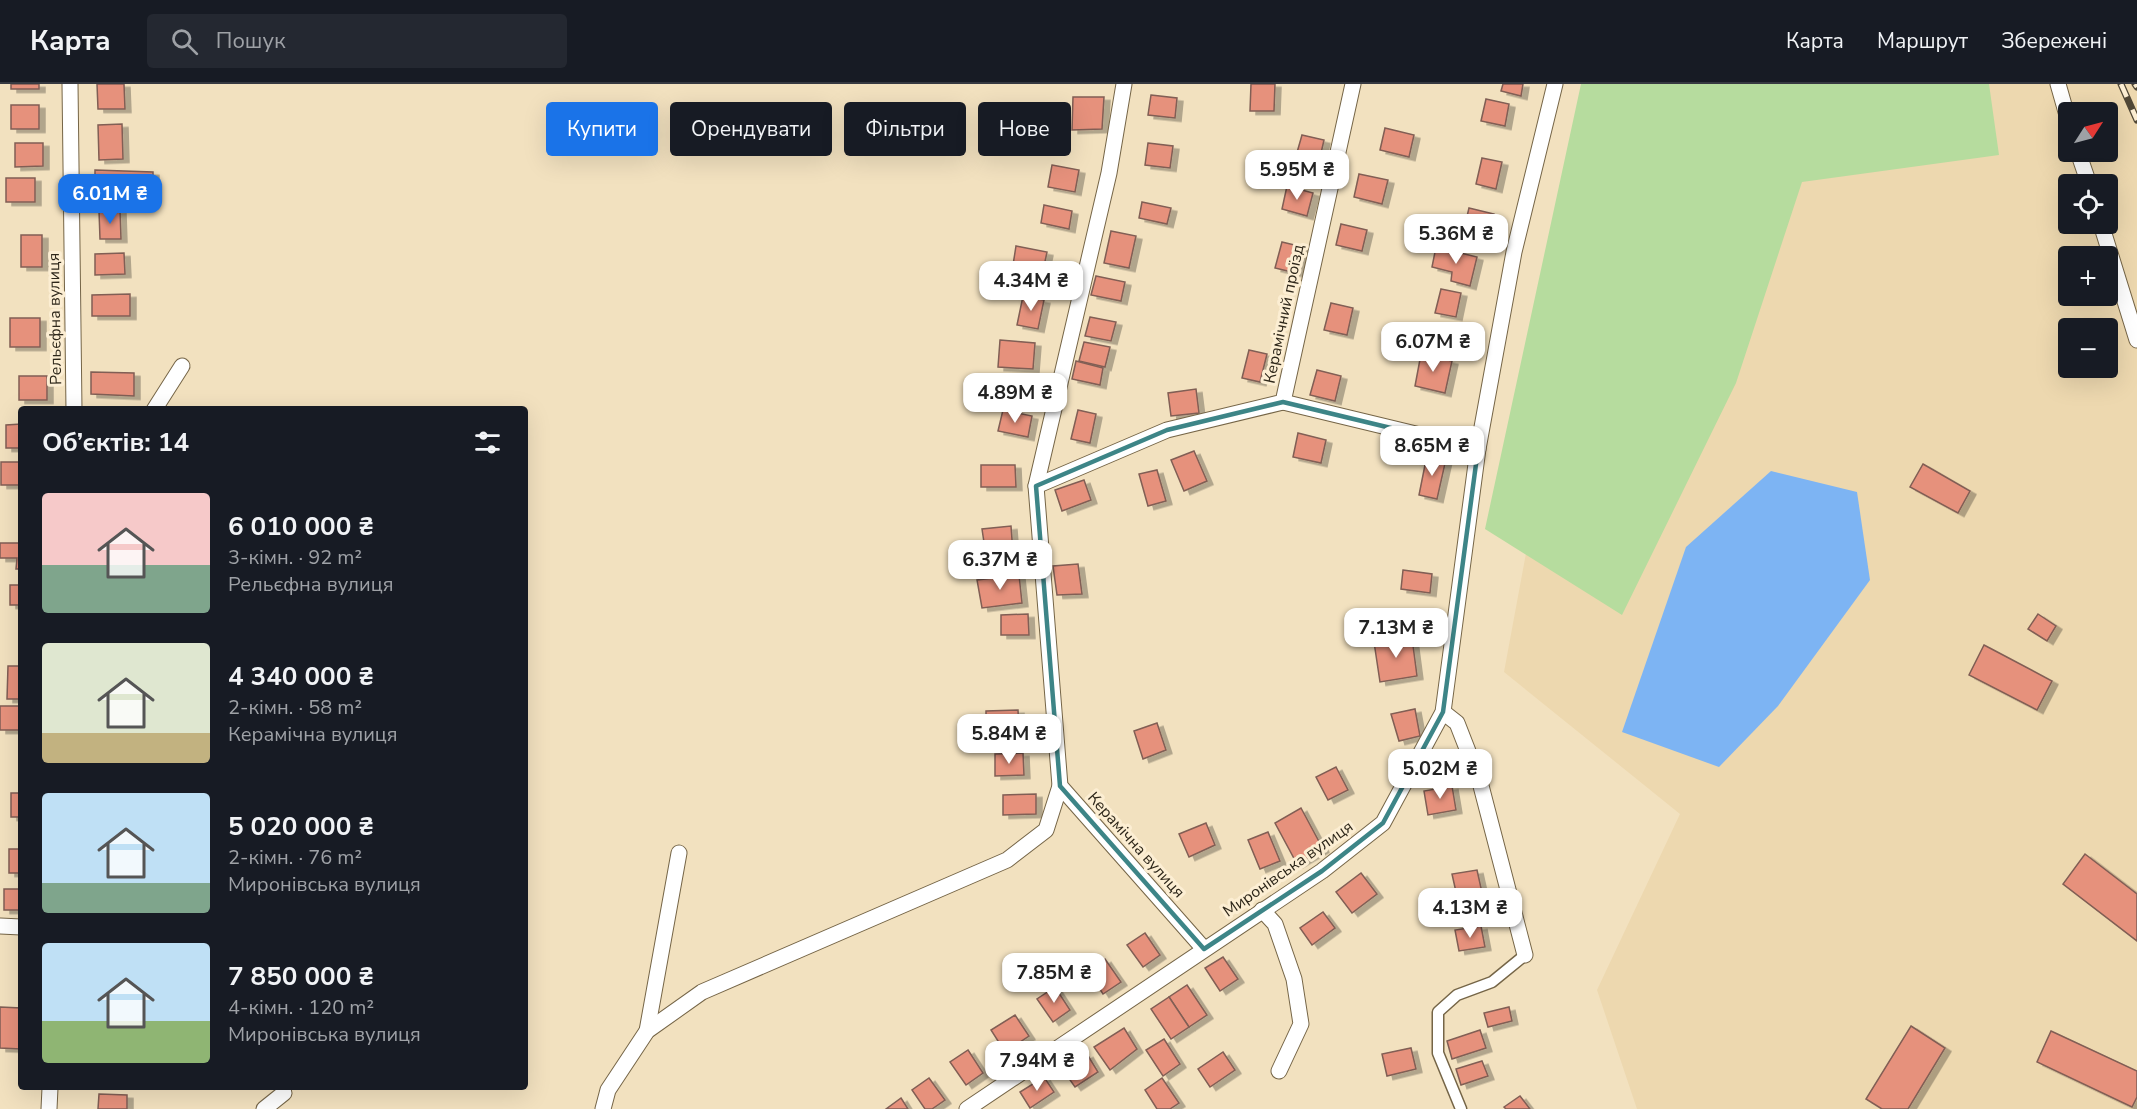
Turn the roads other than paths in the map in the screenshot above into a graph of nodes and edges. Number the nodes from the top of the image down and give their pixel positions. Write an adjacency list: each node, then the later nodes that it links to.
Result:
1 (70, 84): 11 (street, Рельєфна вулиця)
2 (1124, 84): 14 (street)
3 (1353, 84): 10 (street, Керамічний проїзд)
4 (1555, 84): 13 (street, Миронівська вулиця)
5 (2058, 84): 6 (street)
6 (2063, 102)
7 (2104, 234): 8 (street)
8 (2137, 340)
9 (182, 366): 12 (street)
10 (1283, 402): 13 (street); 14 (street, Керамічний проїзд)
11 (74, 406)
12 (157, 406)
13 (1478, 449): 15 (street, Миронівська вулиця)
14 (1036, 486): 16 (street)
15 (1443, 712): 18 (street, Миронівська вулиця); 22 (street)
16 (1060, 786): 21 (street, Керамічна вулиця); 23 (street)
17 (679, 853): 23 (street)
18 (1262, 910): 21 (street, Миронівська вулиця); 24 (street)
19 (0, 926): 20 (street)
20 (18, 927)
21 (1204, 949): 30 (street, Миронівська вулиця)
22 (1525, 955): 31 (street)
23 (647, 1032): 29 (street)
24 (1279, 1071)
25 (50, 1090): 27 (street)
26 (284, 1093): 28 (street)
27 (49, 1109)
28 (264, 1109)
29 (603, 1109)
30 (967, 1109)
31 (1461, 1109)

